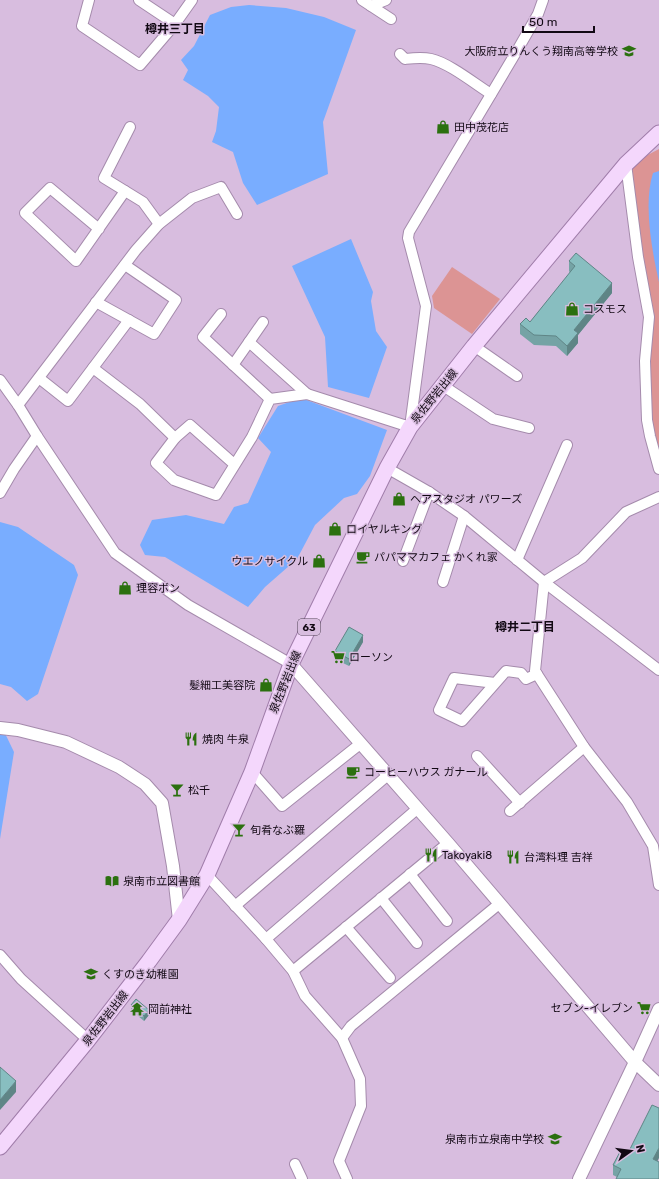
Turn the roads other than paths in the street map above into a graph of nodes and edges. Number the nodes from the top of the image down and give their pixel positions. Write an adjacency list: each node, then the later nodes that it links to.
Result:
1 (89, 0): 9 (street)
2 (139, 0): 9 (street)
3 (192, 0): 9 (street)
4 (362, 0): 7 (street)
5 (386, 0): 7 (street)
6 (539, 2): 11 (street)
7 (371, 6): 8 (street)
8 (391, 19)
9 (175, 24)
10 (400, 54): 11 (street)
11 (491, 94): 35 (street)
12 (130, 127): 15 (street)
13 (659, 133): 14 (main road, 泉佐野岩出線 / 63)
14 (626, 164): 25 (main road, 泉佐野岩出線 / 63); 42 (street)
15 (125, 191): 17 (street); 18 (street)
16 (237, 214): 17 (street)
17 (160, 224): 19 (street)
18 (99, 229): 18 (street)
19 (125, 265): 20 (street); 22 (street)
20 (96, 302): 22 (street); 29 (street)
21 (221, 314): 26 (street)
22 (129, 320): 27 (street)
23 (263, 322): 24 (street)
24 (249, 342): 26 (street); 32 (street)
25 (474, 346): 28 (street); 31 (main road, 泉佐野岩出線 / 63)
26 (233, 365): 33 (street)
27 (93, 368): 29 (street); 38 (street)
28 (517, 376)
29 (39, 378): 34 (street)
30 (0, 380): 34 (street)
31 (442, 385): 35 (main road, 泉佐野岩出線 / 63); 36 (street)
32 (307, 394): 33 (street); 35 (street)
33 (270, 399): 40 (street)
34 (18, 404): 37 (street)
35 (410, 427): 41 (main road, 泉佐野岩出線 / 63)
36 (529, 428)
37 (37, 436): 44 (street); 51 (street)
38 (175, 438): 40 (street); 40 (street)
39 (567, 445): 47 (street)
40 (234, 464)
41 (387, 468): 43 (street); 51 (main road, 泉佐野岩出線 / 63)
42 (659, 469)
43 (429, 492): 46 (street); 48 (street)
44 (0, 493)
45 (659, 497): 50 (street)
46 (464, 516): 47 (street); 49 (street)
47 (517, 560): 50 (street)
48 (403, 561)
49 (443, 582)
50 (544, 582): 52 (street); 53 (street)
51 (291, 664): 56 (street); 59 (main road, 泉佐野岩出線 / 63)
52 (659, 670)
53 (537, 674): 54 (street); 57 (street)
54 (495, 683): 54 (street)
55 (0, 728): 71 (street)
56 (360, 744): 59 (street); 60 (street)
57 (584, 747): 61 (street); 67 (street)
58 (477, 756): 61 (street)
59 (252, 772): 66 (main road, 泉佐野岩出線 / 63)
60 (388, 775): 62 (street); 70 (street)
61 (520, 803): 63 (street)
62 (417, 809): 64 (street); 74 (street)
63 (510, 811)
64 (448, 843): 65 (street); 69 (street)
65 (410, 874): 68 (street); 72 (street)
66 (207, 875): 70 (street); 71 (main road, 泉佐野岩出線 / 63)
67 (659, 885)
68 (381, 898): 73 (street); 75 (street)
69 (498, 904): 80 (street); 82 (street)
70 (235, 906): 74 (street)
71 (179, 920): 81 (main road, 泉佐野岩出線 / 63)
72 (446, 921)
73 (346, 927): 77 (street); 78 (street)
74 (266, 939): 77 (street)
75 (417, 943)
76 (0, 955): 81 (street)
77 (293, 971): 80 (street)
78 (390, 978)
79 (658, 1016): 82 (street)
80 (342, 1038): 86 (street)
81 (88, 1040): 84 (main road, 泉佐野岩出線 / 63)
82 (636, 1062): 83 (street); 88 (street)
83 (659, 1085)
84 (0, 1147)
85 (295, 1164): 87 (street)
86 (346, 1178)
87 (301, 1179)
88 (579, 1179)

